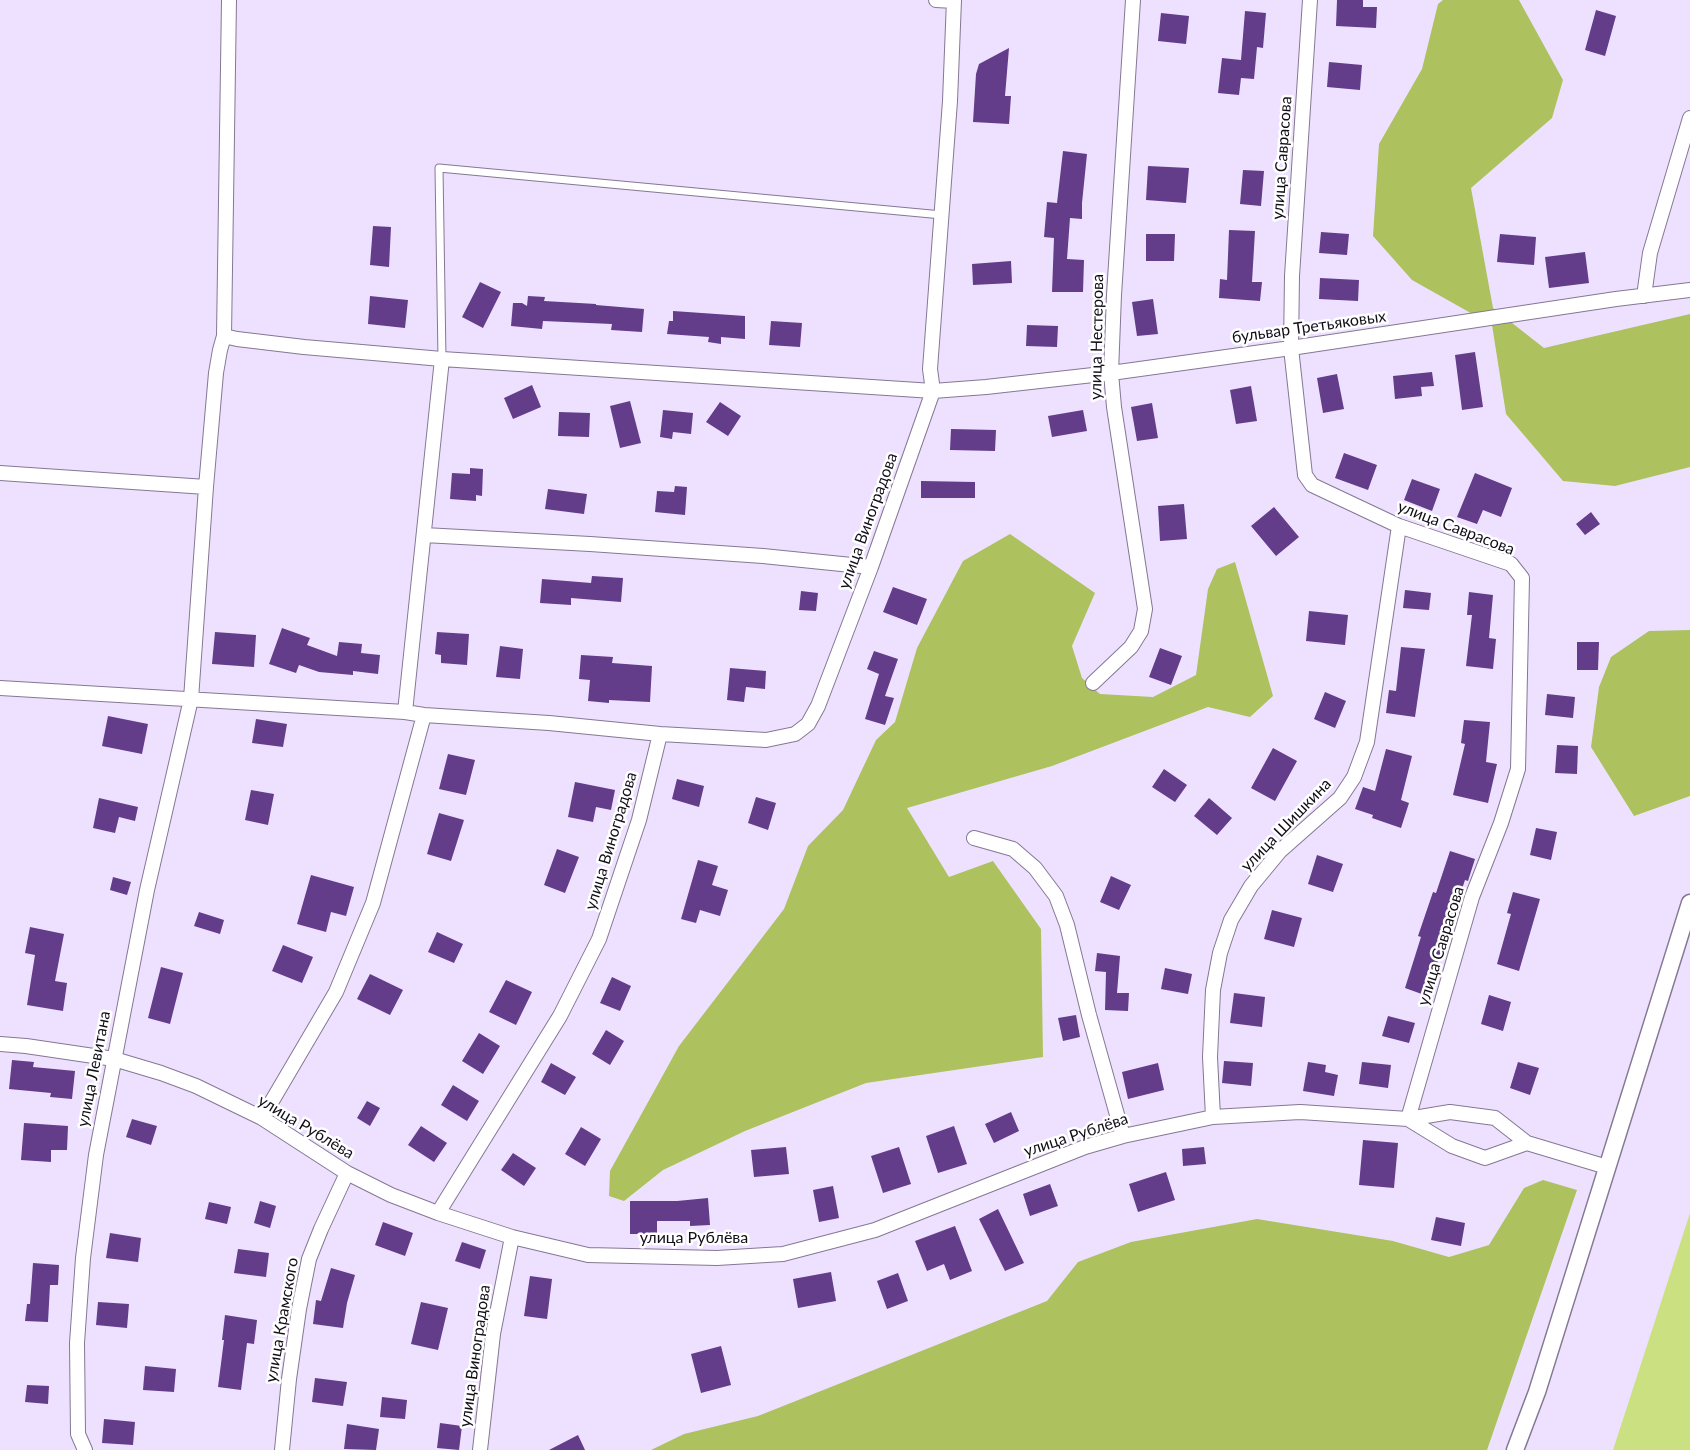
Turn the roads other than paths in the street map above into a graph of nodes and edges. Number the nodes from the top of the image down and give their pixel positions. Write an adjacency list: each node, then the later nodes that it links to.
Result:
1 (229, 0): 10 (street, улица Левитана)
2 (936, 0): 5 (street)
3 (1133, 0): 13 (street, улица Нестерова)
4 (1310, 0): 11 (street, улица Саврасова)
5 (954, 1): 7 (street)
6 (1690, 118): 9 (street)
7 (942, 215): 12 (lane); 14 (street)
8 (1690, 290): 9 (street, бульвар Третьяковых)
9 (1644, 296): 11 (street, бульвар Третьяковых)
10 (224, 336): 12 (street, бульвар Третьяковых); 16 (street, улица Левитана)
11 (1290, 348): 13 (street, бульвар Третьяковых); 17 (street, улица Саврасова)
12 (442, 359): 14 (street, бульвар Третьяковых); 18 (street)
13 (1111, 372): 14 (street, бульвар Третьяковых); 20 (street, улица Нестерова)
14 (933, 391): 19 (street, улица Виноградова)
15 (0, 473): 16 (street)
16 (206, 487): 22 (street, улица Левитана)
17 (1399, 526): 30 (street, улица Шишкина); 32 (street, улица Саврасова)
18 (424, 535): 19 (street); 23 (street)
19 (871, 566): 25 (street, улица Виноградова)
20 (1093, 682)
21 (0, 688): 22 (street)
22 (192, 699): 23 (street); 29 (street, улица Левитана)
23 (405, 712): 24 (street)
24 (424, 715): 25 (street); 31 (street)
25 (660, 734): 37 (street, улица Виноградова)
26 (974, 838): 33 (street)
27 (1690, 903): 35 (street)
28 (0, 1044): 29 (street, улица Рублёва)
29 (114, 1059): 31 (street, улица Рублёва); 39 (street, улица Левитана)
30 (1213, 1117): 32 (street, улица Рублёва); 33 (street, улица Рублёва)
31 (262, 1118): 36 (street, улица Рублёва)
32 (1408, 1119): 34 (street); 34 (street)
33 (1123, 1136): 38 (street, улица Рублёва)
34 (1527, 1143): 35 (street)
35 (1607, 1167): 42 (street)
36 (347, 1173): 37 (street, улица Рублёва); 40 (street, улица Крамского)
37 (438, 1213): 38 (street, улица Рублёва)
38 (512, 1237): 41 (street, улица Виноградова)
39 (85, 1450)
40 (282, 1450)
41 (480, 1450)
42 (1515, 1450)

